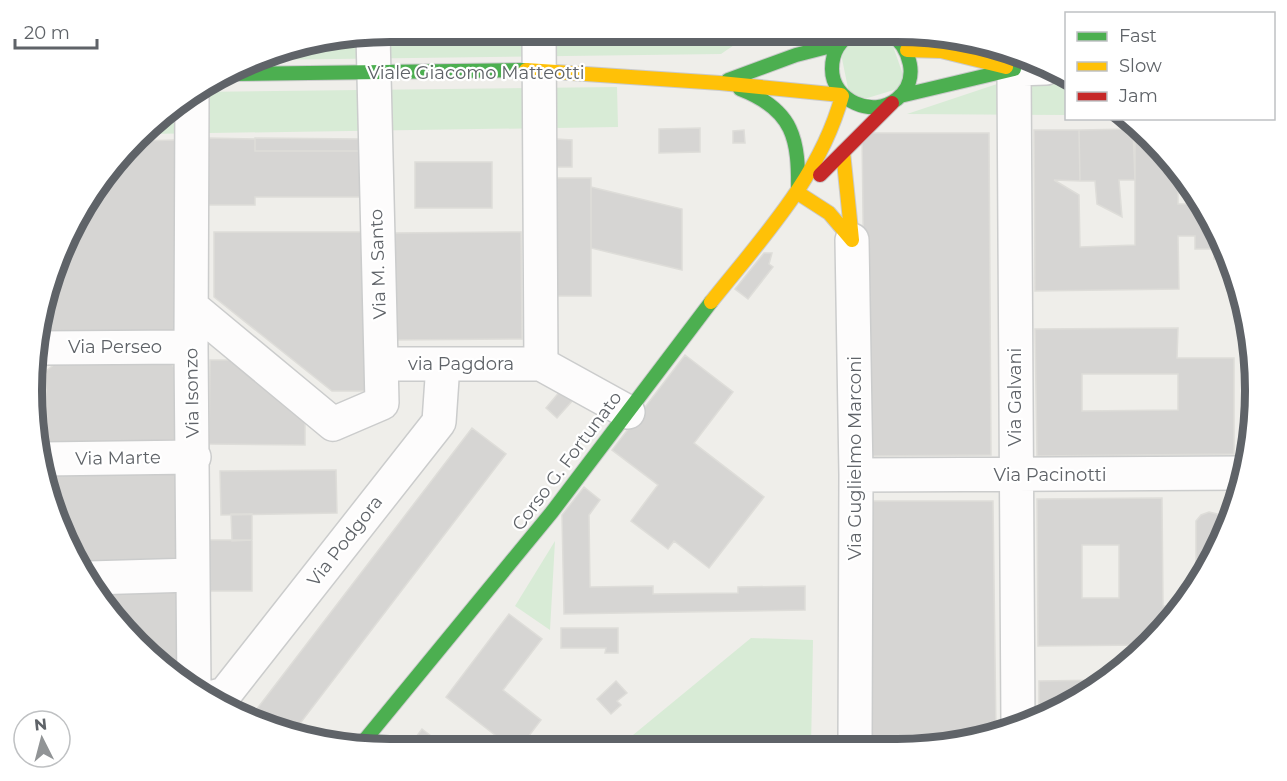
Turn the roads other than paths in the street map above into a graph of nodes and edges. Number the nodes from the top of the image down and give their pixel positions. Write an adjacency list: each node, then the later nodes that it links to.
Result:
1 (539, 42): 10 (street)
2 (831, 42): 13 (main road)
3 (844, 42): 14 (main road)
4 (900, 42): 7 (main road)
5 (908, 42): 7 (main road)
6 (373, 43): 11 (street, Via M. Santo)
7 (906, 48): 8 (main road); 15 (main road)
8 (1014, 69): 9 (street); 15 (main road); 31 (street, Via Galvani)
9 (1029, 69)
10 (539, 70): 11 (main road, Viale Giacomo Matteotti); 13 (main road, Viale Giacomo Matteotti); 25 (street)
11 (373, 72): 12 (main road, Viale Giacomo Matteotti); 23 (street, Via M. Santo)
12 (246, 74)
13 (720, 83): 14 (main road); 18 (main road)
14 (842, 95): 15 (main road); 18 (main road)
15 (896, 100): 17 (main road)
16 (192, 104): 20 (street, Via Isonzo)
17 (843, 153): 18 (main road); 19 (main road)
18 (798, 193): 19 (main road); 26 (main road, Corso G. Fortunato)
19 (852, 240): 30 (street, Via Guglielmo Marconi)
20 (192, 307): 21 (street, Via Isonzo); 23 (street, Via M. Santo)
21 (190, 347): 22 (street, Via Perseo); 27 (street, Via Isonzo)
22 (45, 348)
23 (381, 364): 24 (street, via Pagdora)
24 (443, 364): 25 (street, via Pagdora); 35 (street, Via Podgora)
25 (541, 364): 26 (street)
26 (628, 412): 37 (main road, Corso G. Fortunato)
27 (194, 457): 28 (street, Via Marte); 32 (street, Via Isonzo)
28 (49, 459)
29 (1235, 472): 31 (street, Via Pacinotti)
30 (856, 475): 31 (street, Via Pacinotti); 38 (street, Via Guglielmo Marconi)
31 (1015, 475): 36 (street, Via Galvani)
32 (193, 575): 33 (street); 34 (street, Via Isonzo)
33 (97, 578)
34 (194, 678)
35 (221, 695)
36 (1018, 717)
37 (366, 738)
38 (855, 739)

